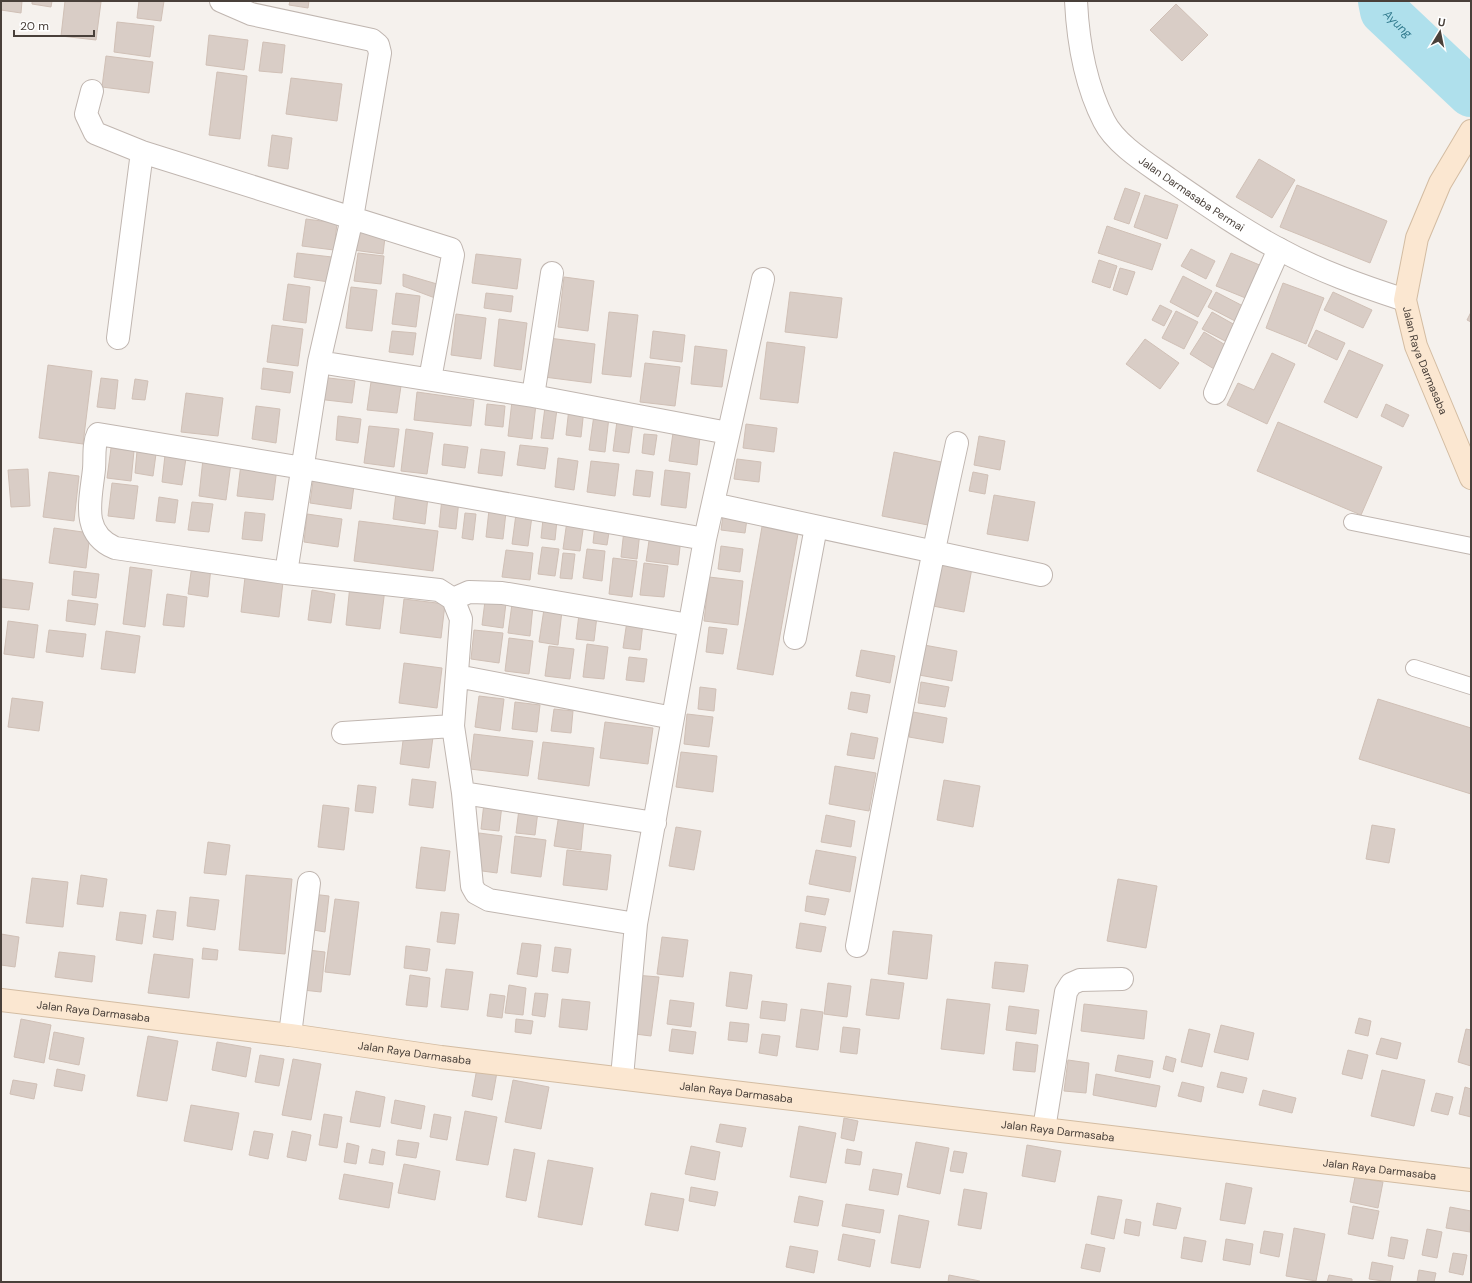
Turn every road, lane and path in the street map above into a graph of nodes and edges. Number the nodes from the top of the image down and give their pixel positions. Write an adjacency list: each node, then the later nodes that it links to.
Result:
1 (221, 1): 6 (street)
2 (1076, 1): 7 (street, Jalan Darmasaba Permai)
3 (92, 91): 5 (street)
4 (1471, 131): 10 (main road, Jalan Raya Darmasaba)
5 (142, 152): 6 (street); 11 (street)
6 (352, 218): 12 (street); 13 (street)
7 (1279, 249): 10 (street, Jalan Darmasaba Permai); 14 (street)
8 (552, 273): 15 (street)
9 (763, 279): 16 (street)
10 (1405, 300): 19 (main road, Jalan Raya Darmasaba)
11 (118, 338)
12 (319, 362): 13 (street); 18 (street)
13 (430, 379): 15 (street)
14 (1215, 393)
15 (533, 396): 16 (street)
16 (728, 433): 20 (street)
17 (957, 443): 25 (street)
18 (303, 468): 23 (street); 26 (street); 26 (street)
19 (1469, 472)
20 (713, 504): 22 (street); 23 (street)
21 (1352, 522): 24 (lane)
22 (816, 527): 25 (street); 30 (street)
23 (705, 539): 29 (street)
24 (1471, 546)
25 (933, 551): 27 (street); 41 (street)
26 (286, 573): 28 (street)
27 (1041, 575)
28 (453, 599): 29 (street); 32 (street)
29 (690, 625): 34 (street)
30 (795, 638)
31 (1414, 668): 33 (lane)
32 (457, 676): 34 (street); 35 (street)
33 (1471, 686)
34 (673, 718): 38 (street)
35 (453, 726): 36 (street); 37 (street)
36 (343, 733)
37 (463, 792): 38 (street); 40 (street)
38 (655, 823): 40 (street)
39 (309, 884): 44 (street)
40 (636, 924): 45 (street)
41 (857, 946)
42 (1122, 980): 46 (street)
43 (1, 1000): 44 (main road, Jalan Raya Darmasaba)
44 (290, 1035): 45 (main road, Jalan Raya Darmasaba)
45 (622, 1077): 46 (main road, Jalan Raya Darmasaba)
46 (1044, 1130): 47 (main road, Jalan Raya Darmasaba)
47 (1471, 1180)

